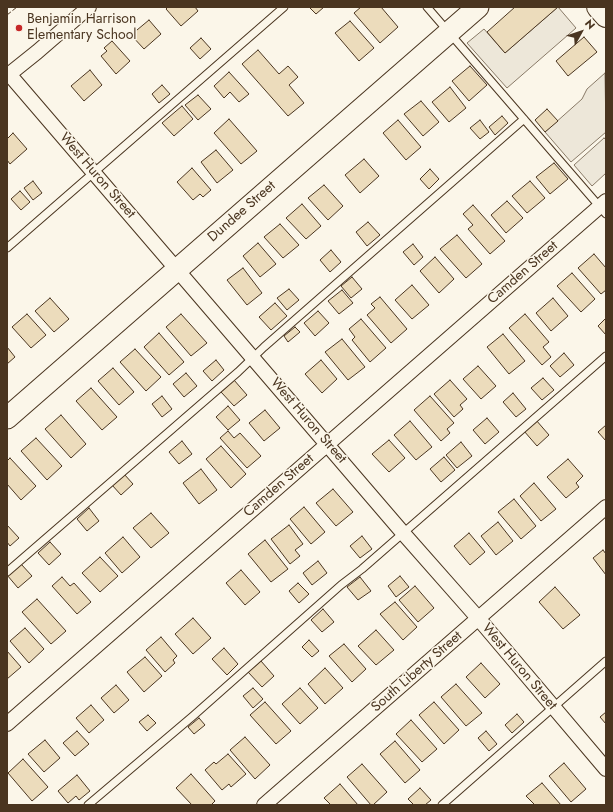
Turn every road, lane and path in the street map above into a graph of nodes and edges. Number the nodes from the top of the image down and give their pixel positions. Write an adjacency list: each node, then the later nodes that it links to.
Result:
1 (88, 7): 8 (street)
2 (284, 7): 10 (lane)
3 (427, 7): 7 (lane)
4 (478, 7): 7 (street, Dundee Street)
5 (598, 7): 6 (main road)
6 (606, 16)
7 (449, 32): 9 (lane); 13 (street, Dundee Street)
8 (8, 73): 10 (street, West Huron Street)
9 (524, 119): 11 (lane); 15 (lane)
10 (94, 172): 12 (lane); 13 (street, West Huron Street)
11 (604, 207): 17 (street, Camden Street)
12 (7, 248)
13 (177, 269): 15 (street, West Huron Street); 16 (street, Dundee Street)
14 (606, 356): 19 (lane)
15 (253, 358): 17 (street, West Huron Street); 20 (lane)
16 (7, 418)
17 (327, 444): 19 (street, West Huron Street); 24 (street, Camden Street)
18 (606, 507): 21 (street, South Liberty Street)
19 (403, 533): 21 (street, West Huron Street); 26 (lane)
20 (7, 572)
21 (478, 618): 23 (street, West Huron Street); 27 (street, South Liberty Street)
22 (606, 661): 23 (lane)
23 (553, 708): 25 (street, West Huron Street); 28 (lane)
24 (7, 724)
25 (606, 769)
26 (88, 805)
27 (264, 805)
28 (442, 805)

